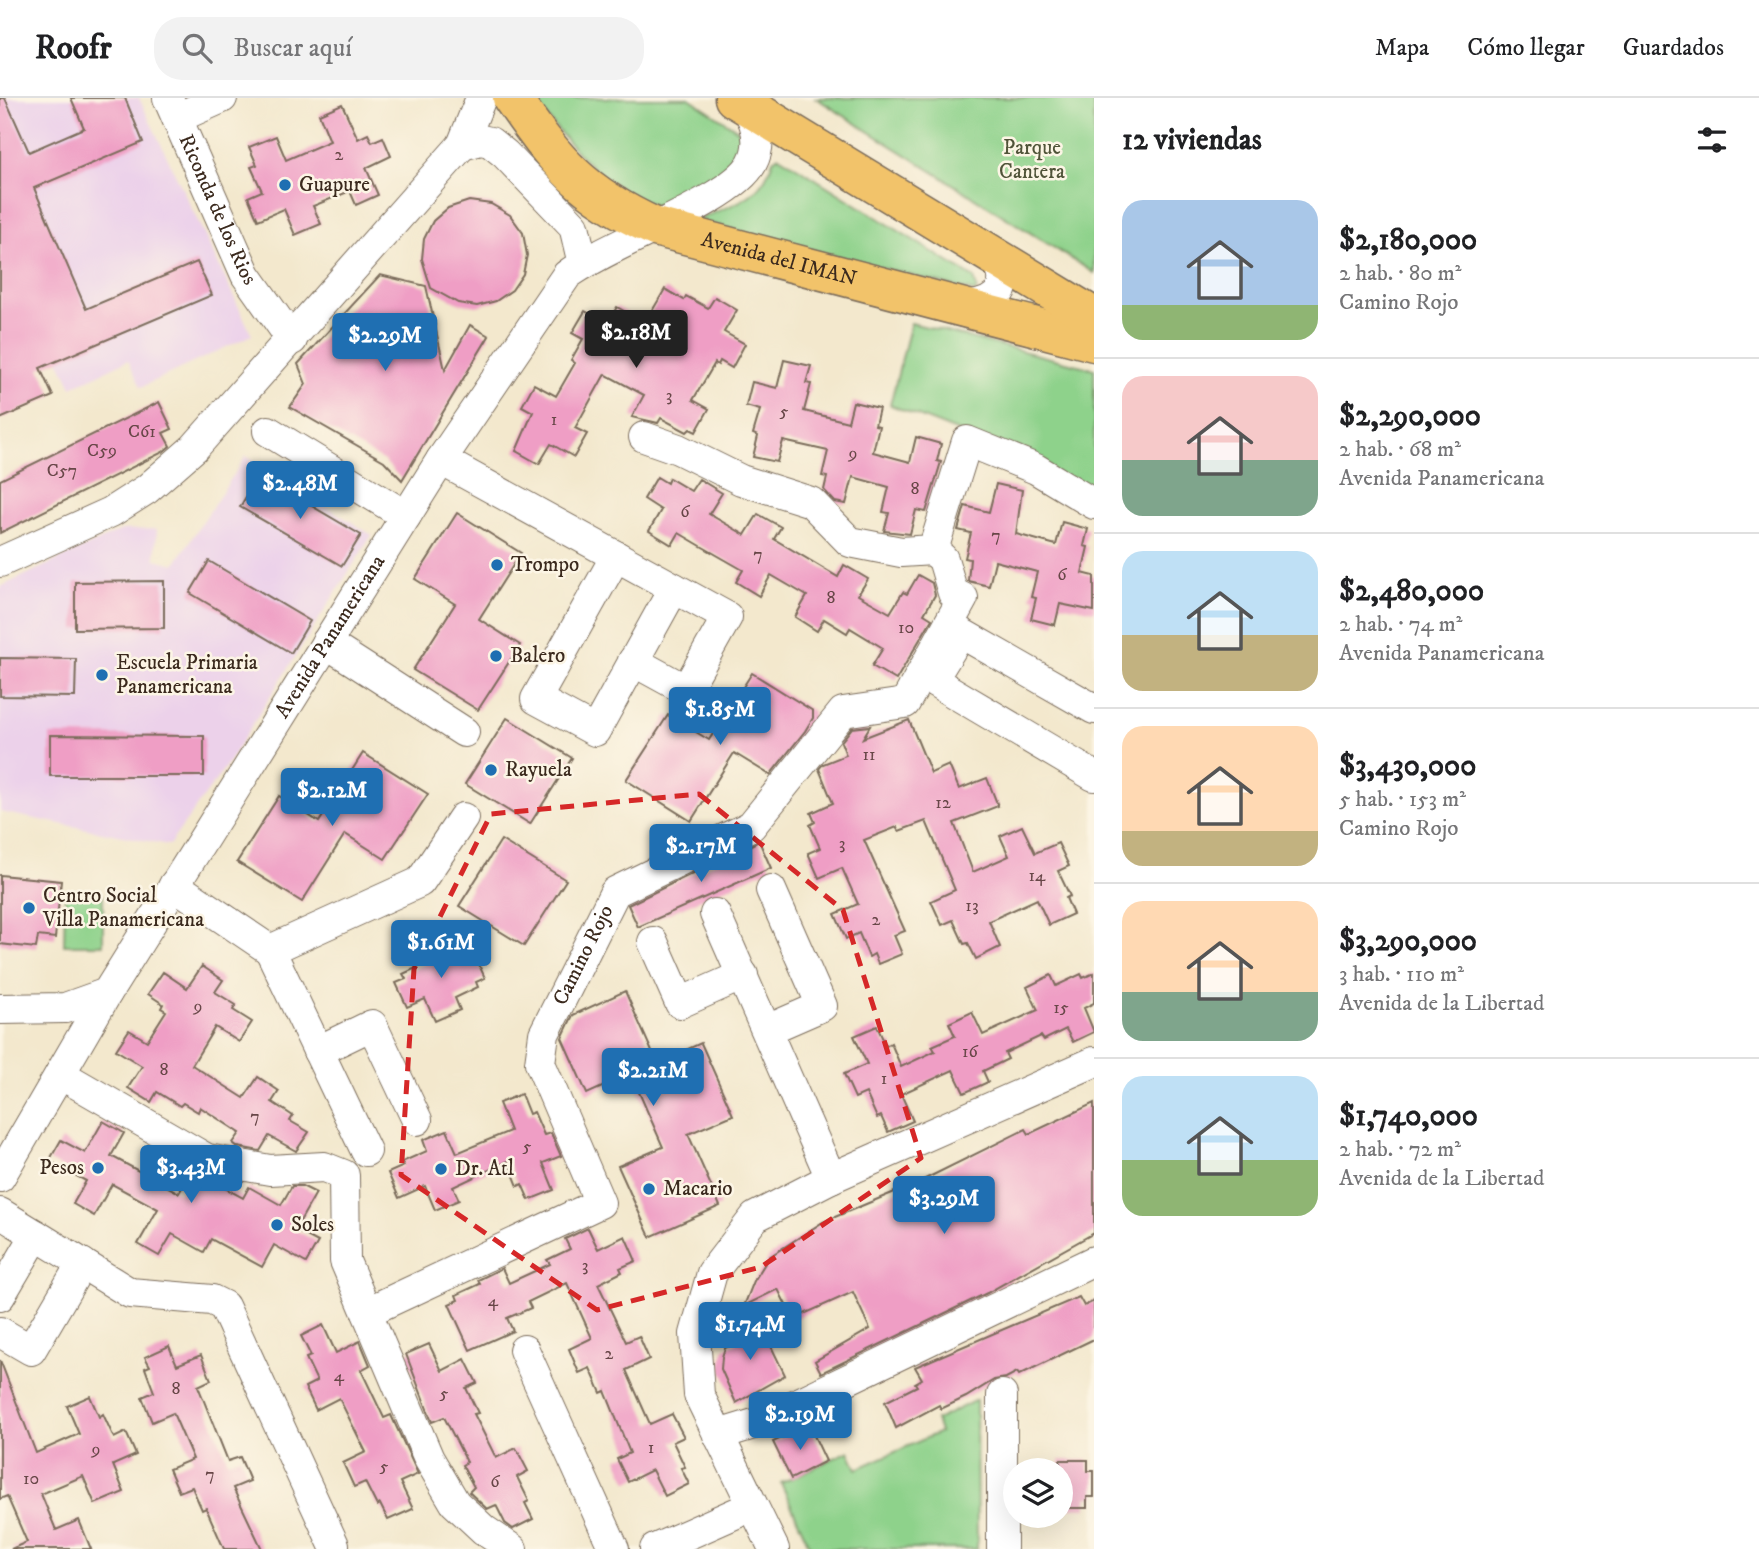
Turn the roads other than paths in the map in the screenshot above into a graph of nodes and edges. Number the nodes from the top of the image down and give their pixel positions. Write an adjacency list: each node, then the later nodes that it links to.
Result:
1 (222, 98): 5 (street, Riconda de los Rios)
2 (481, 98): 6 (street)
3 (512, 98): 7 (main road, Avenida del IMAN)
4 (740, 102): 7 (street, Avenida Panamericana); 8 (main road)
5 (173, 108): 12 (street, Riconda de los Rios)
6 (462, 145): 9 (street); 12 (street)
7 (655, 228): 9 (street, Avenida Panamericana); 10 (main road, Avenida del IMAN)
8 (996, 259): 10 (street); 11 (main road)
9 (583, 264): 16 (street, Avenida Panamericana)
10 (956, 308): 13 (main road, Avenida del IMAN)
11 (1094, 317)
12 (292, 340): 21 (street)
13 (1094, 342)
14 (268, 430): 18 (street)
15 (644, 438): 19 (street)
16 (441, 460): 18 (street, Avenida Panamericana); 20 (street)
17 (1094, 504): 19 (street)
18 (406, 516): 23 (street, Avenida Panamericana)
19 (933, 550): 51 (street, Camino Rojo)
20 (616, 556): 22 (street); 24 (street)
21 (0, 562)
22 (674, 588): 24 (street); 24 (street)
23 (326, 643): 26 (street); 29 (street, Avenida Panamericana)
24 (633, 661)
25 (1094, 709): 27 (street)
26 (464, 732)
27 (1094, 776)
28 (463, 818): 33 (street)
29 (174, 885): 33 (street); 35 (street, Avenida Panamericana)
30 (771, 890): 37 (street)
31 (715, 914): 34 (street)
32 (653, 942): 34 (street)
33 (270, 950): 38 (street)
34 (743, 975): 37 (street)
35 (107, 993): 36 (street); 40 (street, Avenida Panamericana)
36 (0, 1009)
37 (767, 1030): 45 (street)
38 (318, 1051): 41 (street); 42 (street)
39 (1094, 1062): 45 (street)
40 (60, 1074): 44 (street, Avenida Panamericana); 51 (street)
41 (417, 1120)
42 (366, 1151)
43 (0, 1167): 44 (street)
44 (0, 1177)
45 (831, 1178): 55 (street)
46 (0, 1213): 47 (street)
47 (36, 1235): 49 (street); 50 (street)
48 (1094, 1261): 55 (street)
49 (82, 1264): 52 (street); 57 (street)
50 (0, 1296)
51 (367, 1312): 58 (street)
52 (0, 1332)
53 (524, 1350): 59 (street)
54 (1002, 1395): 62 (street)
55 (718, 1435): 56 (street)
56 (752, 1506): 60 (street); 61 (street)
57 (334, 1545)
58 (512, 1549)
59 (614, 1549)
60 (655, 1549)
61 (774, 1549)
62 (1002, 1549)

